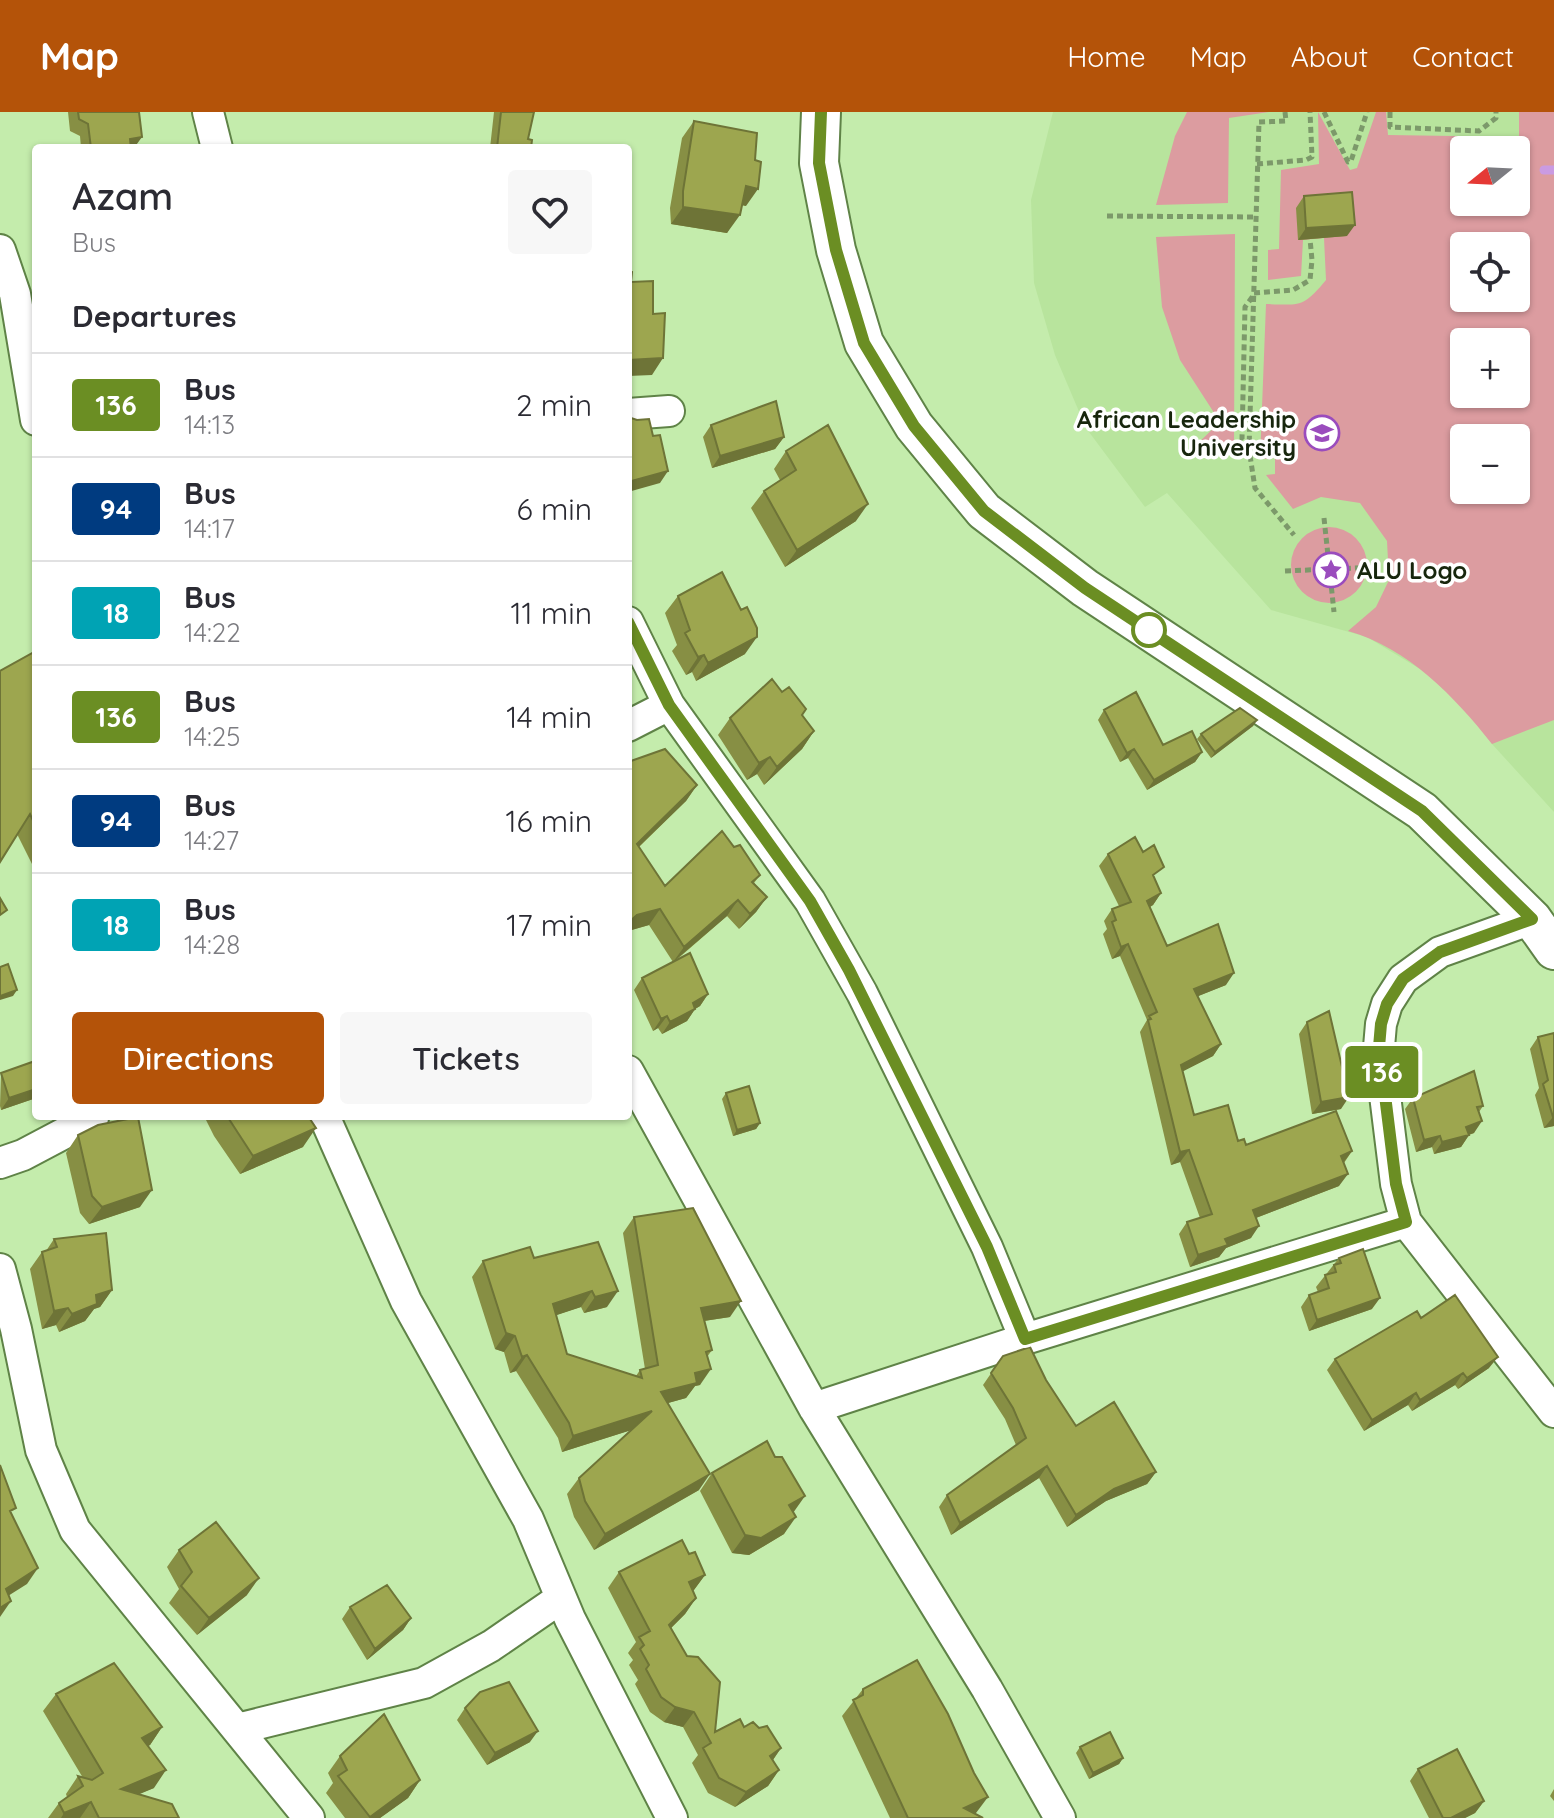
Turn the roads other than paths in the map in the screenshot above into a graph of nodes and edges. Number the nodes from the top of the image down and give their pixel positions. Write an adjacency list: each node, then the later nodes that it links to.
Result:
1 (208, 112): 3 (street)
2 (821, 112): 11 (main road)
3 (216, 144)
4 (0, 250): 5 (street)
5 (32, 396)
6 (669, 411): 7 (street)
7 (632, 414)
8 (632, 630): 9 (street)
9 (669, 705): 10 (street); 19 (street)
10 (632, 724)
11 (1532, 919): 12 (main road); 17 (street)
12 (1554, 950)
13 (632, 1078): 20 (street)
14 (89, 1120): 16 (street)
15 (326, 1120): 22 (street)
16 (0, 1163)
17 (1406, 1222): 19 (street); 21 (street)
18 (0, 1269): 23 (street)
19 (1025, 1339): 20 (street)
20 (814, 1408): 26 (street)
21 (1554, 1412)
22 (561, 1598): 23 (street); 25 (street)
23 (237, 1729): 24 (street)
24 (309, 1818)
25 (672, 1818)
26 (1060, 1818)

